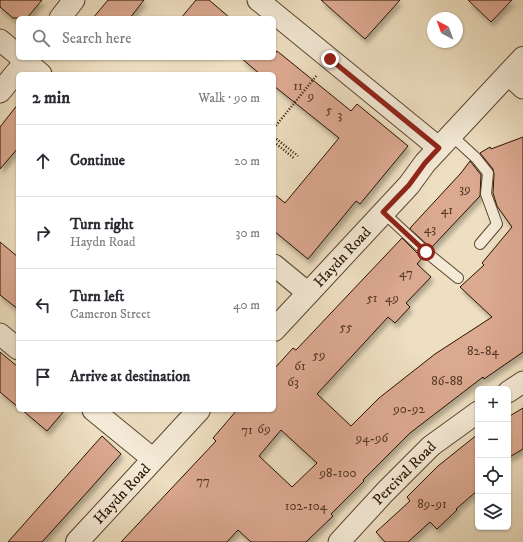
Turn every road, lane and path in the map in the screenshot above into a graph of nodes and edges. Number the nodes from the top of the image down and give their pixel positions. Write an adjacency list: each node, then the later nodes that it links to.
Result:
1 (74, 0): 3 (street)
2 (258, 0): 7 (street)
3 (62, 16)
4 (0, 40): 5 (street)
5 (16, 53)
6 (523, 58): 11 (street, Haydn Road)
7 (330, 59): 13 (path); 15 (street)
8 (22, 60): 12 (street)
9 (25, 60): 10 (street)
10 (39, 72)
11 (515, 81): 15 (street, Haydn Road)
12 (0, 92)
13 (276, 126)
14 (276, 139): 17 (path)
15 (445, 141): 19 (street, Haydn Road); 20 (lane)
16 (276, 144): 18 (path)
17 (298, 156)
18 (295, 159)
19 (383, 212): 22 (lane); 23 (street, Haydn Road)
20 (480, 244)
21 (276, 267): 23 (street)
22 (458, 278)
23 (308, 293): 24 (street, Haydn Road)
24 (276, 328)
25 (0, 334): 26 (street)
26 (16, 347)
27 (523, 382): 28 (street)
28 (511, 390)
29 (95, 412): 32 (street)
30 (197, 412): 32 (street, Haydn Road)
31 (475, 414): 34 (street, Percival Road)
32 (153, 460): 33 (street, Haydn Road)
33 (77, 542)
34 (338, 542)

